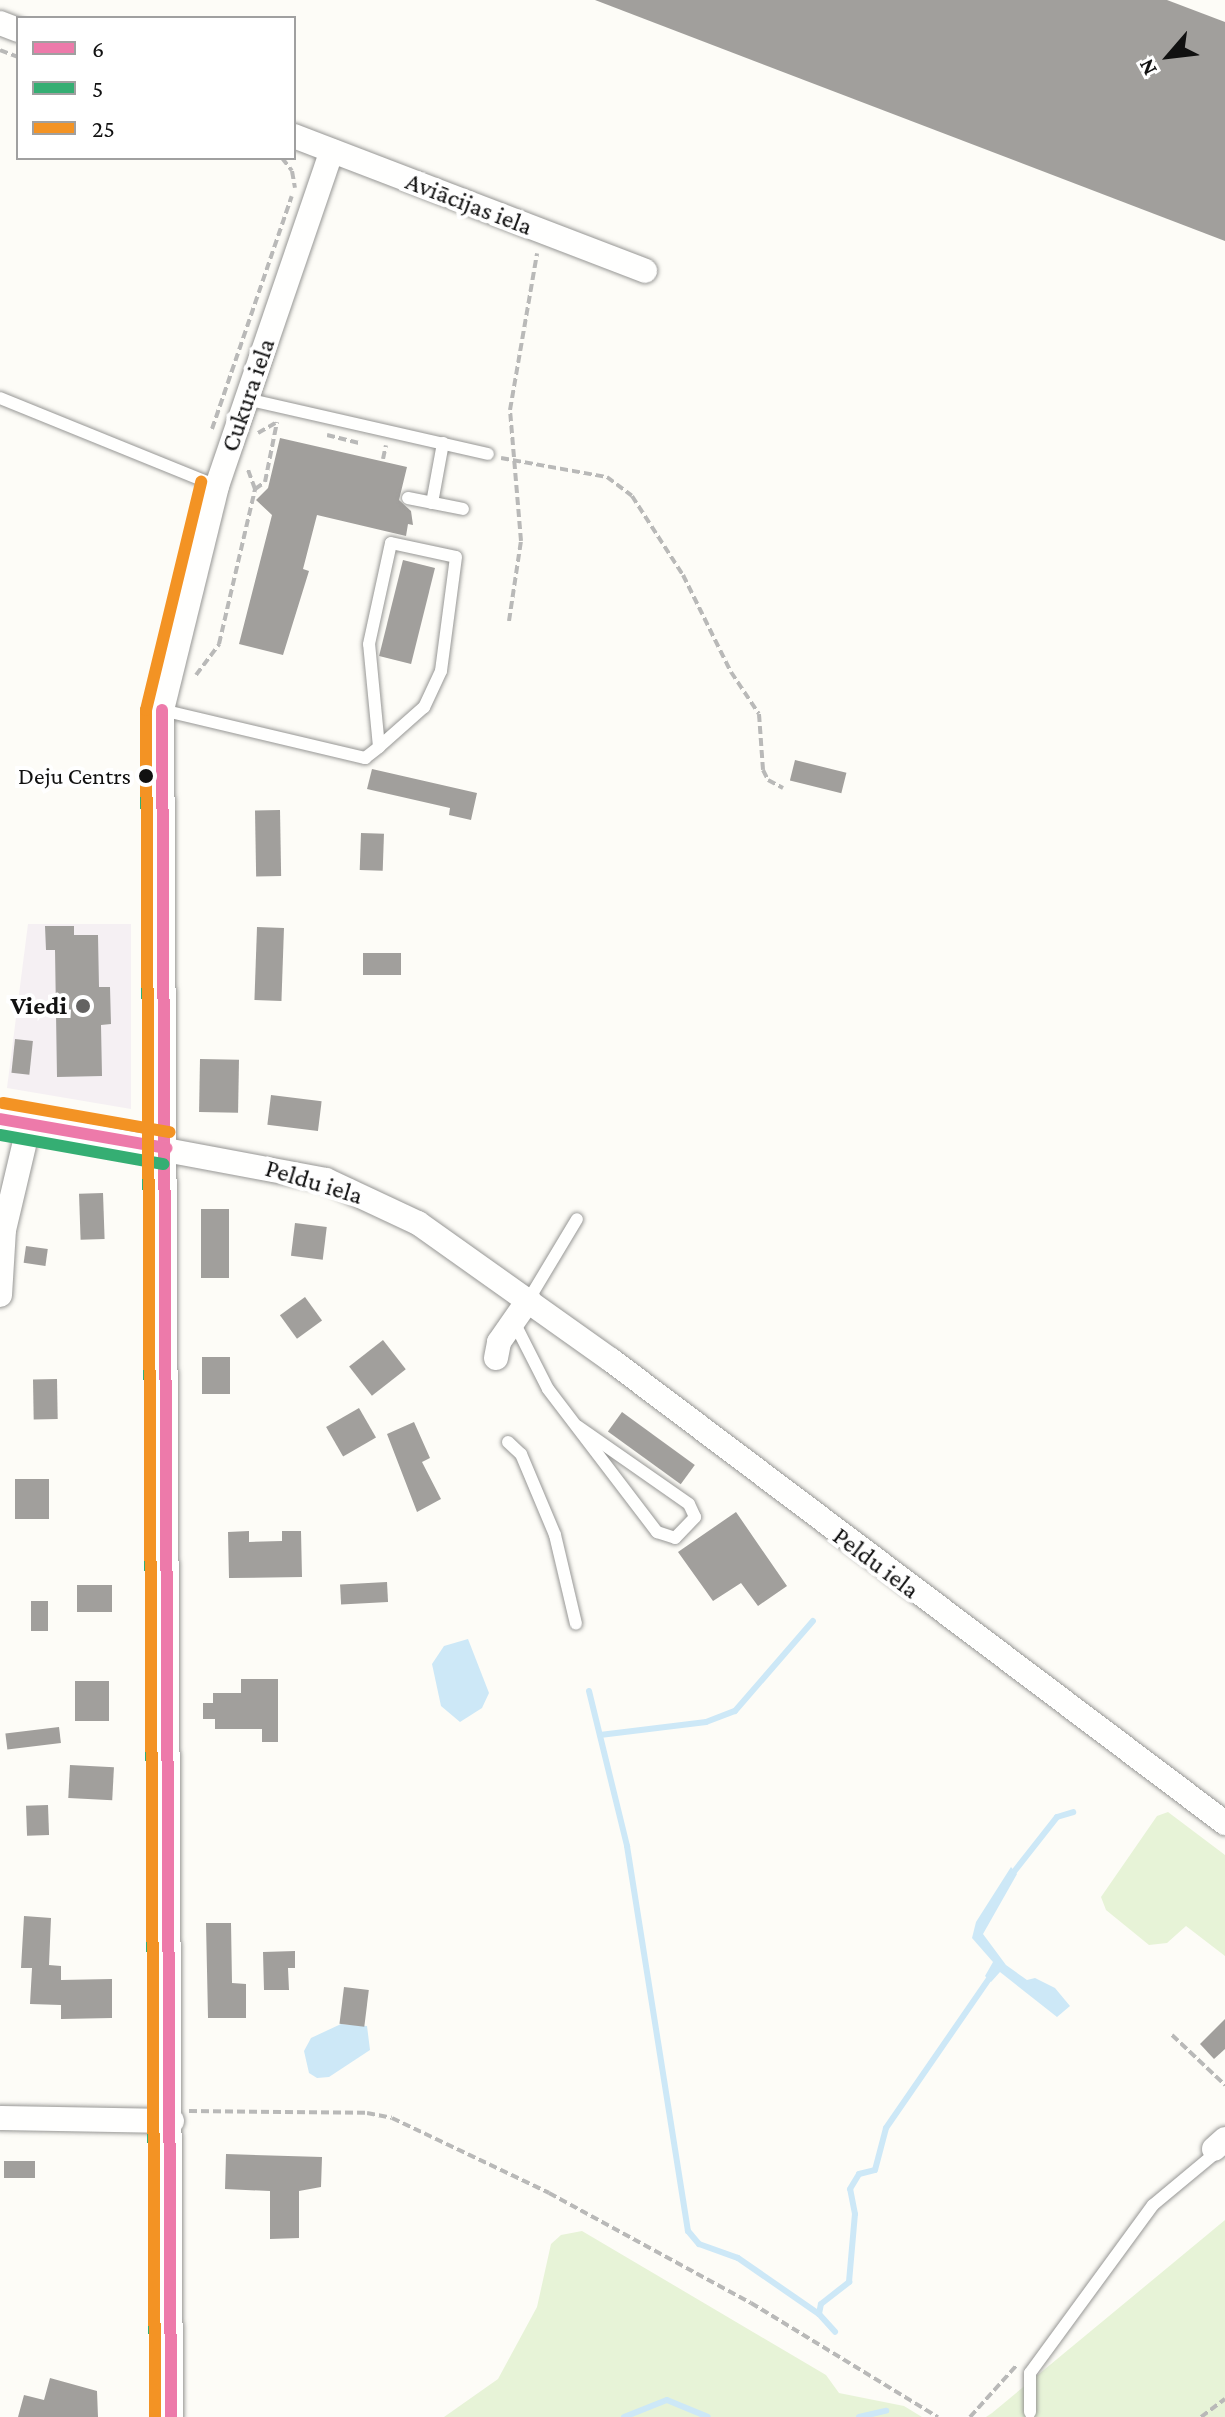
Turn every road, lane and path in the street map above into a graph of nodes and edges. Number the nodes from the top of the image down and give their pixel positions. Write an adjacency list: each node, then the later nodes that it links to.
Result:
1 (296, 137): 2 (street, Aviācijas iela)
2 (332, 151): 4 (street, Aviācijas iela); 7 (street, Cukura iela)
3 (284, 160): 11 (path)
4 (541, 231): 5 (street, Aviācijas iela); 19 (path)
5 (645, 271)
6 (0, 398): 20 (lane)
7 (246, 399): 14 (lane); 20 (street, Cukura iela)
8 (287, 420): 9 (path)
9 (277, 422): 12 (path); 21 (path)
10 (320, 427): 13 (path)
11 (211, 434)
12 (254, 439)
13 (386, 442): 15 (path); 18 (path)
14 (443, 443): 16 (lane); 23 (lane)
15 (399, 445)
16 (488, 454): 19 (path)
17 (247, 458): 21 (path)
18 (383, 459)
19 (510, 460): 25 (path); 29 (path)
20 (217, 486): 27 (street, Cukura iela)
21 (255, 489): 26 (path)
22 (408, 498): 23 (lane)
23 (432, 503): 24 (lane)
24 (463, 509)
25 (509, 621)
26 (196, 675)
27 (162, 710): 28 (lane); 32 (street, Cukura iela)
28 (379, 747): 28 (lane)
29 (783, 788)
30 (0, 1119): 31 (street, Peldu iela)
31 (29, 1124): 32 (street, Peldu iela); 34 (street)
32 (166, 1148): 35 (street, Peldu iela); 44 (street, Cukura iela)
33 (577, 1219): 35 (lane)
34 (0, 1295)
35 (529, 1299): 36 (street); 41 (street, Peldu iela)
36 (514, 1322): 37 (street); 38 (lane)
37 (496, 1358)
38 (577, 1426): 38 (lane)
39 (508, 1442): 40 (lane)
40 (576, 1624)
41 (1225, 1823)
42 (1172, 2035): 43 (path)
43 (1224, 2081)
44 (179, 2116): 45 (street); 50 (street, Cukura iela); 51 (path)
45 (0, 2118)
46 (1221, 2147): 47 (lane)
47 (1030, 2373): 49 (lane); 52 (path)
48 (1225, 2399): 53 (path)
49 (1030, 2412)
50 (171, 2417)
51 (938, 2417)
52 (970, 2417)
53 (1201, 2417)

